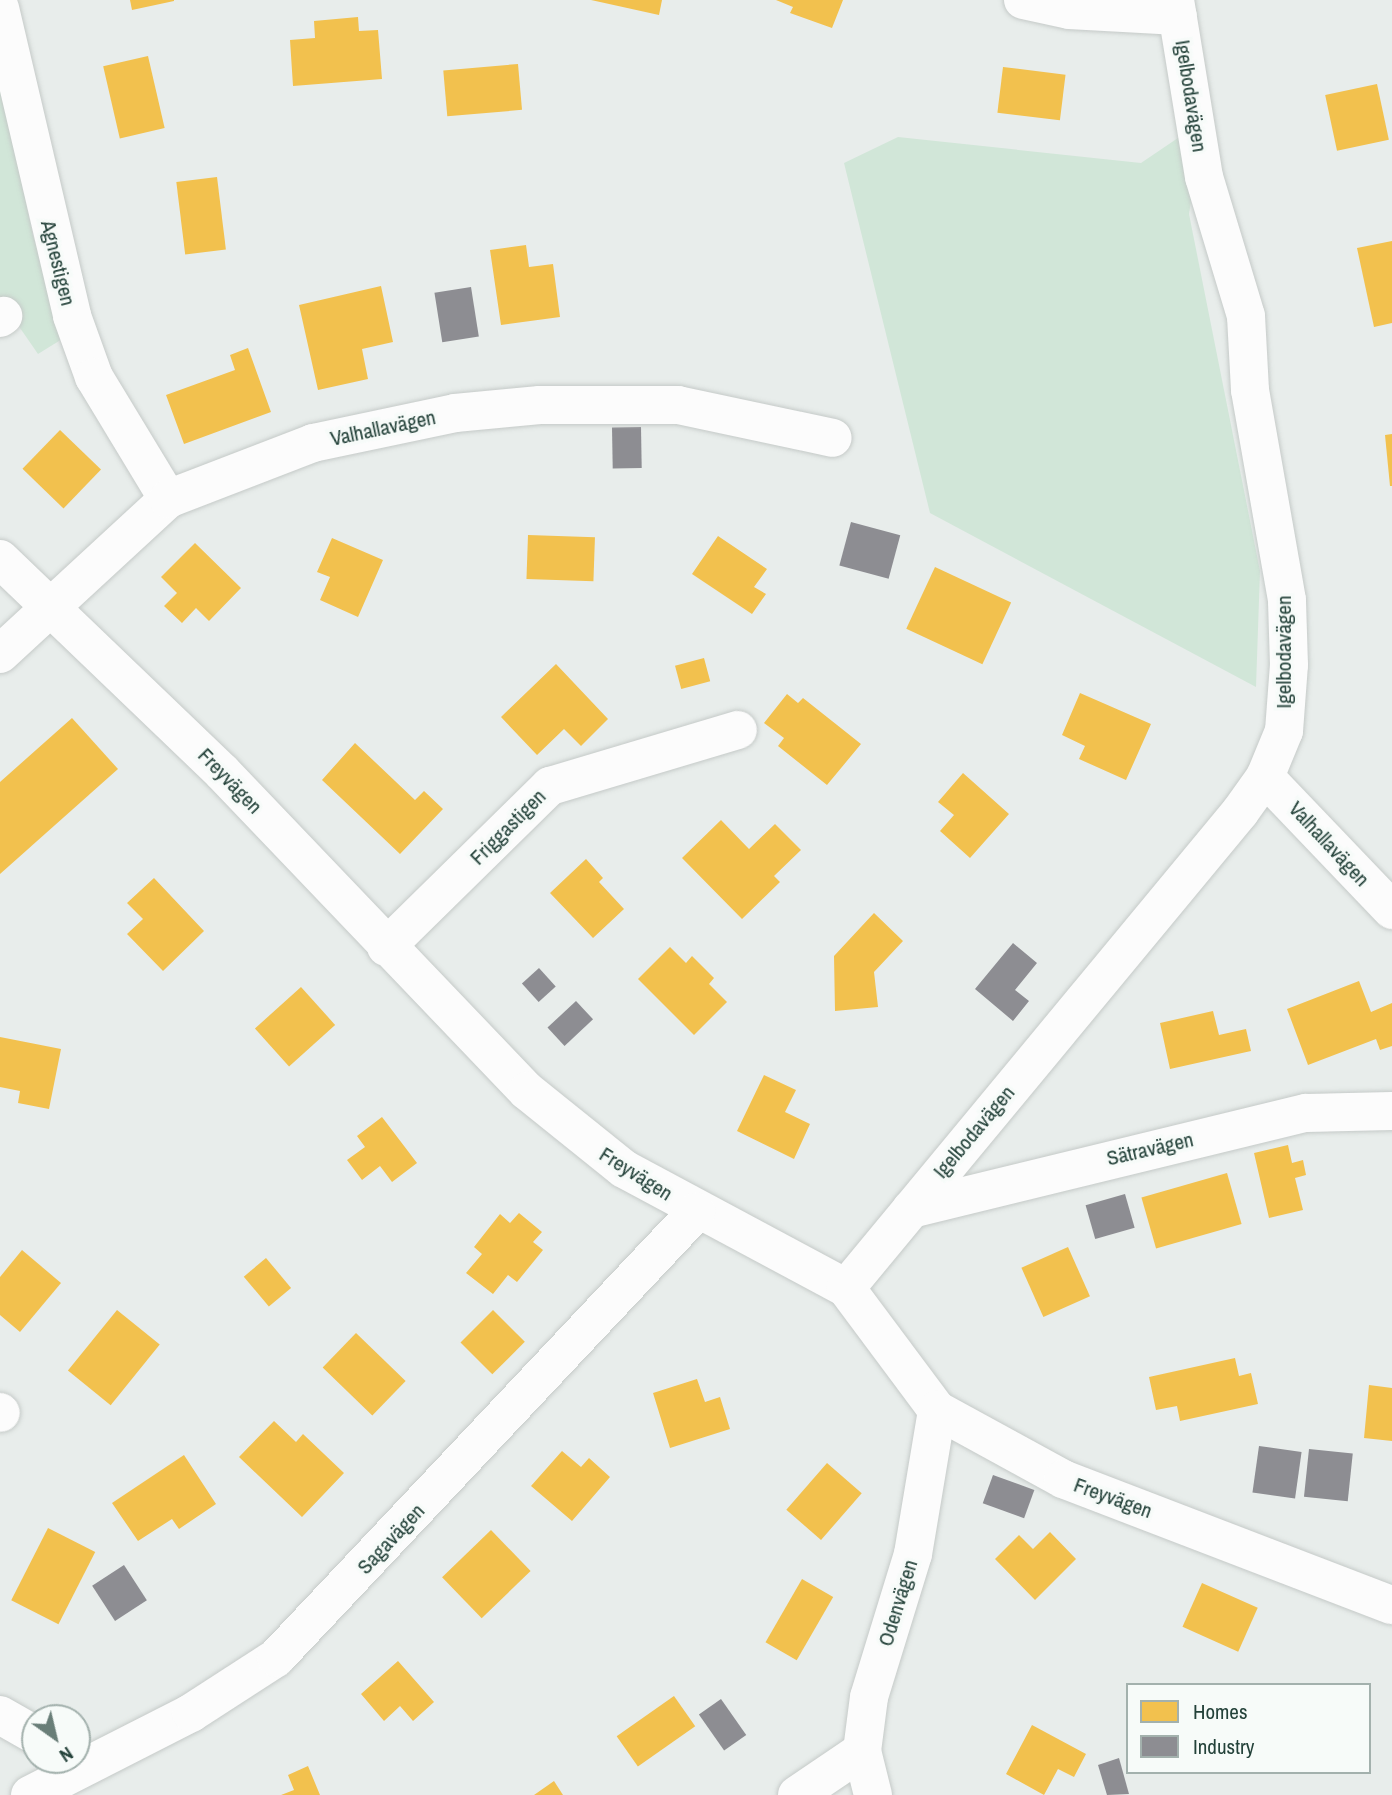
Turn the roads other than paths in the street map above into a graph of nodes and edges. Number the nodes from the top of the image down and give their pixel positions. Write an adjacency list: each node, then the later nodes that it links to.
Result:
1 (1023, 0): 3 (street)
2 (0, 8): 5 (street, Agnestigen)
3 (1177, 8): 10 (street, Igelbodavägen)
4 (833, 438): 5 (street, Valhallavägen)
5 (168, 499): 7 (street, Valhallavägen)
6 (0, 558): 7 (street, Freyvägen)
7 (54, 607): 8 (street, Valhallavägen); 12 (street, Freyvägen)
8 (0, 654)
9 (738, 730): 12 (street, Friggastigen)
10 (1265, 778): 11 (street, Valhallavägen); 14 (street, Igelbodavägen)
11 (1392, 911)
12 (386, 947): 15 (street, Freyvägen)
13 (1392, 1111): 14 (street, Sätravägen)
14 (911, 1209): 16 (street, Igelbodavägen)
15 (696, 1212): 16 (street, Freyvägen); 22 (street, Sagavägen)
16 (846, 1288): 17 (street, Freyvägen)
17 (937, 1410): 18 (street, Freyvägen); 21 (street, Odenvägen)
18 (1392, 1605)
19 (0, 1715): 20 (street)
20 (21, 1727)
21 (862, 1751): 25 (street); 26 (street, Odenvägen)
22 (91, 1760)
23 (65, 1774): 24 (street, Sagavägen)
24 (30, 1795)
25 (797, 1795)
26 (873, 1795)

